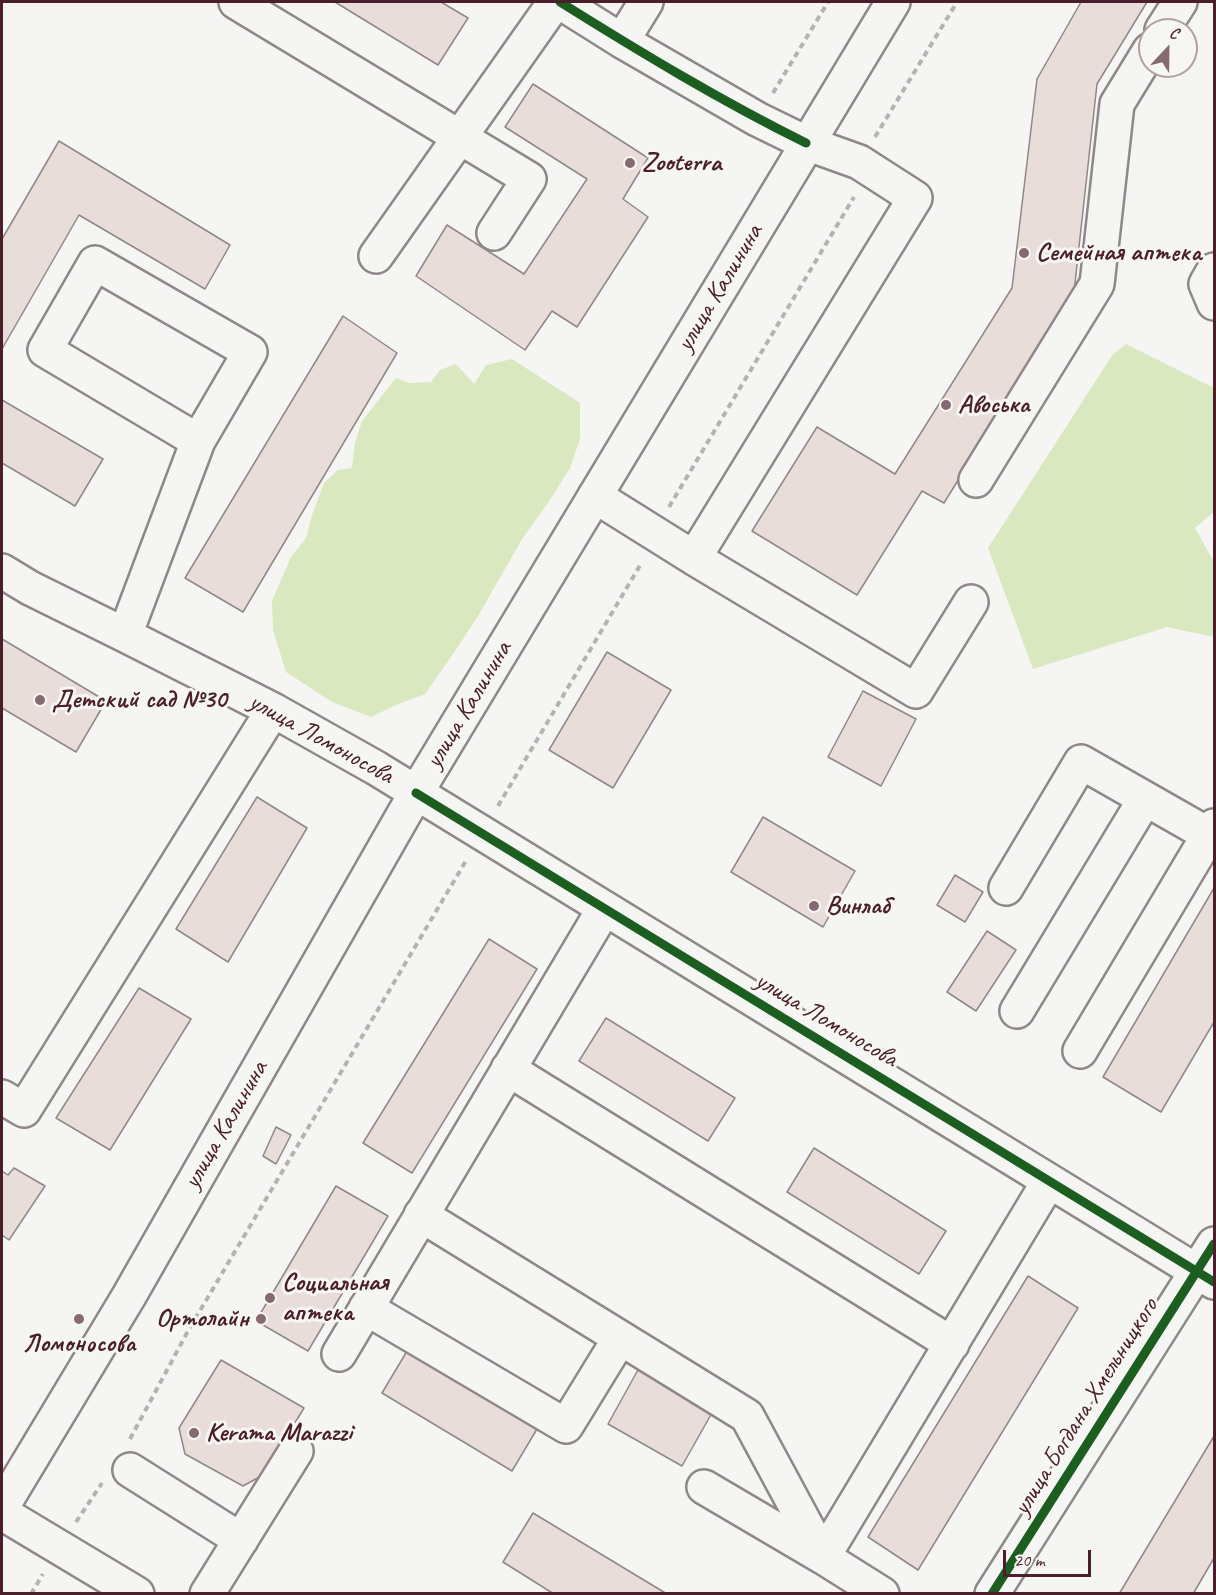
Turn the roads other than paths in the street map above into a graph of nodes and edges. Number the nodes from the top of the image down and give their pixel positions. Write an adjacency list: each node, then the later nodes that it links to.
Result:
1 (236, 2): 10 (main road)
2 (555, 2): 10 (main road)
3 (560, 2): 8 (main road)
4 (646, 2): 8 (main road)
5 (892, 2): 11 (main road, улица Калинина)
6 (1180, 2): 7 (main road)
7 (1170, 18)
8 (622, 41): 11 (main road)
9 (1138, 70): 17 (main road)
10 (461, 137): 12 (main road); 13 (main road)
11 (806, 143): 18 (main road, улица Калинина); 19 (main road)
12 (494, 233)
13 (376, 256)
14 (1215, 270): 15 (main road)
15 (1215, 303)
16 (198, 441): 16 (main road); 22 (main road)
17 (976, 480)
18 (595, 496): 19 (main road); 24 (main road, улица Калинина)
19 (694, 558): 21 (main road)
20 (2, 571): 22 (main road, улица Ломоносова)
21 (971, 602)
22 (125, 635): 23 (main road, улица Ломоносова)
23 (273, 710): 24 (main road, улица Ломоносова); 32 (main road)
24 (416, 793): 28 (main road, улица Ломоносова); 44 (main road, улица Калинина)
25 (1145, 799): 26 (main road); 27 (main road); 29 (main road)
26 (1212, 830): 30 (main road)
27 (1006, 888)
28 (604, 909): 31 (main road); 33 (main road, улица Ломоносова)
29 (1017, 1011)
30 (1080, 1051)
31 (508, 1069): 34 (main road); 39 (main road)
32 (2, 1097)
33 (1049, 1181): 36 (main road, улица Ломоносова); 39 (main road)
34 (421, 1215): 37 (main road); 38 (main road)
35 (1215, 1244): 36 (main road, улица Богдана Хмельницкого)
36 (1206, 1277): 51 (main road, улица Богдана Хмельницкого)
37 (366, 1308): 38 (main road); 40 (main road)
38 (620, 1338): 47 (main road)
39 (952, 1344): 47 (main road)
40 (339, 1354)
41 (296, 1451): 46 (main road)
42 (121, 1463): 46 (main road)
43 (704, 1487): 47 (main road)
44 (2, 1507)
45 (2, 1513): 48 (main road)
46 (241, 1540): 49 (main road)
47 (823, 1557): 50 (main road)
48 (137, 1593)
49 (207, 1593)
50 (882, 1593)
51 (992, 1593)

